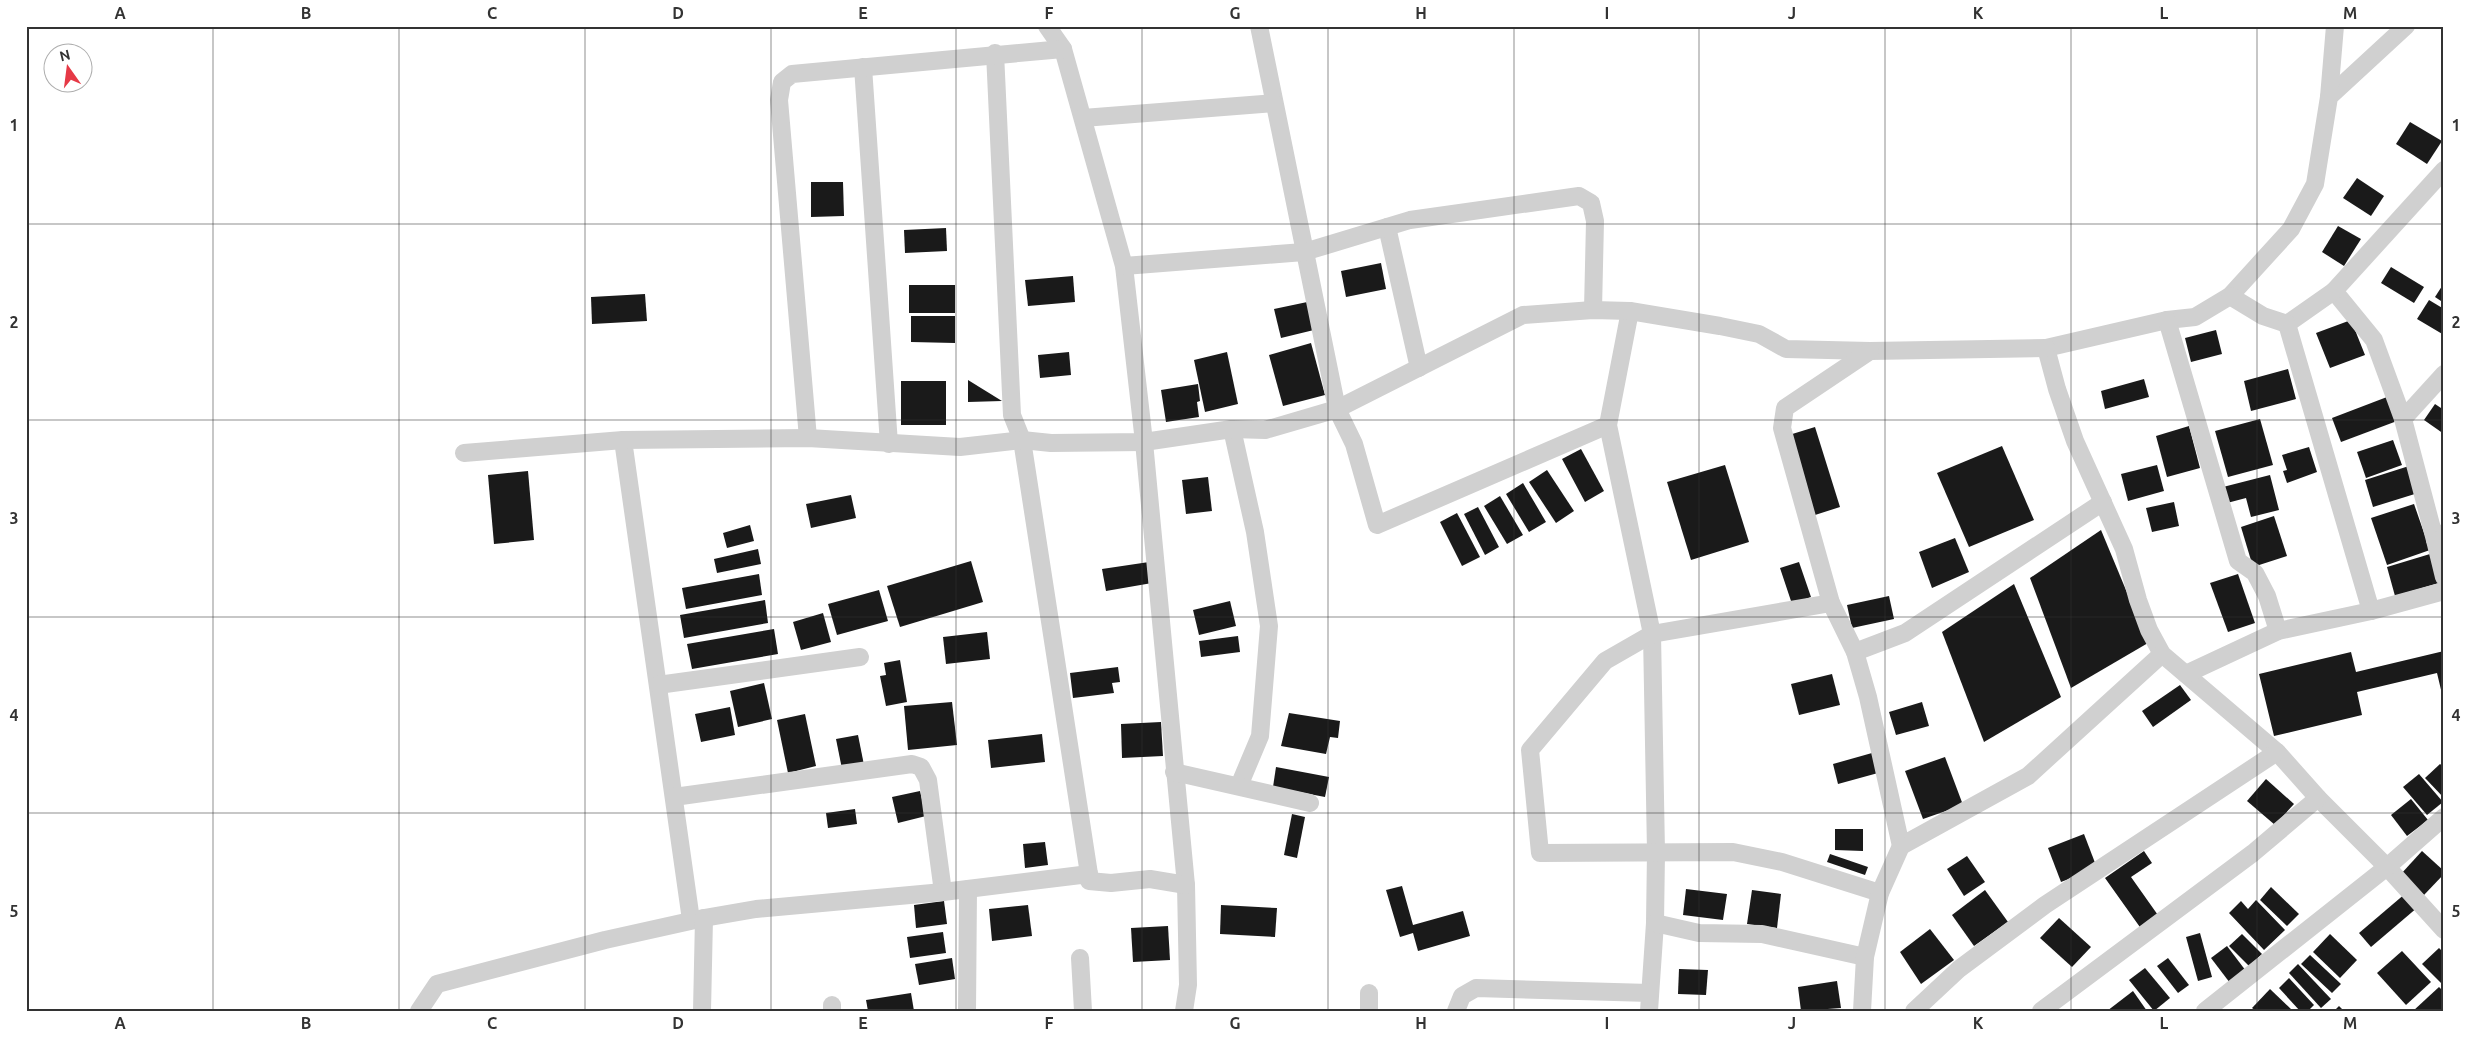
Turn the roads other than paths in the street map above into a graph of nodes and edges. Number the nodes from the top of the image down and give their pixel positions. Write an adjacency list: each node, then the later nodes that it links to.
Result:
1 (1047, 26): 5 (street)
2 (1259, 26): 9 (street)
3 (2335, 26): 8 (street)
4 (2406, 26): 8 (street)
5 (1063, 49): 6 (street); 10 (street)
6 (995, 53): 7 (street); 31 (street)
7 (862, 67): 29 (street); 33 (street)
8 (2329, 97): 16 (street)
9 (1274, 103): 10 (street); 13 (street)
10 (1082, 118): 14 (street)
11 (2444, 170): 15 (street)
12 (1387, 227): 13 (street); 17 (street); 23 (street)
13 (1304, 252): 14 (street); 25 (street)
14 (1124, 266): 32 (street)
15 (2334, 291): 20 (street); 26 (street)
16 (2230, 296): 19 (street); 20 (street)
17 (1593, 310): 18 (street); 23 (street)
18 (1630, 311): 22 (street); 27 (street)
19 (2168, 320): 21 (street); 41 (street)
20 (2287, 324): 40 (street)
21 (2046, 348): 22 (street); 35 (street)
22 (1870, 351): 39 (street)
23 (1420, 368): 25 (street)
24 (2444, 374): 26 (street)
25 (1337, 410): 27 (street); 28 (street)
26 (2403, 419): 36 (street)
27 (1608, 425): 42 (street)
28 (1232, 429): 32 (street); 50 (street)
29 (808, 438): 30 (street); 33 (street)
30 (623, 440): 34 (street); 47 (street)
31 (1022, 440): 32 (street); 33 (street); 58 (street)
32 (1144, 442): 49 (street)
33 (889, 444)
34 (464, 453)
35 (2103, 502): 43 (street); 44 (street)
36 (2440, 537): 37 (street)
37 (2444, 577)
38 (2444, 591): 40 (street)
39 (1832, 603): 42 (street); 43 (street)
40 (2370, 612): 41 (street)
41 (2278, 631): 46 (street)
42 (1652, 634): 56 (street); 56 (street)
43 (1855, 652): 55 (street)
44 (2162, 654): 46 (street); 55 (street)
45 (860, 657): 47 (street)
46 (2186, 674): 48 (street)
47 (658, 685): 51 (street)
48 (2277, 752): 52 (street); 77 (street)
49 (1174, 772): 50 (street); 59 (street)
50 (1239, 786): 53 (street)
51 (674, 797): 61 (street); 63 (street)
52 (2318, 798): 57 (street); 78 (street)
53 (1310, 804)
54 (2444, 817): 57 (street)
55 (1901, 846): 62 (street)
56 (1656, 852): 62 (street); 64 (street)
57 (2387, 867): 65 (street); 79 (street)
58 (1089, 874): 59 (street); 60 (street)
59 (1186, 885): 73 (street)
60 (968, 889): 61 (street); 71 (street)
61 (943, 892): 63 (street)
62 (1880, 894): 66 (street)
63 (698, 919): 69 (street); 70 (street)
64 (1655, 923): 66 (street); 68 (street)
65 (2444, 930)
66 (1865, 957): 76 (street)
67 (1080, 958): 72 (street)
68 (1650, 993): 74 (street); 75 (street)
69 (419, 1011)
70 (702, 1011)
71 (967, 1011)
72 (1083, 1011)
73 (1184, 1011)
74 (1456, 1011)
75 (1649, 1011)
76 (1862, 1011)
77 (1914, 1011)
78 (2041, 1011)
79 (2205, 1011)

